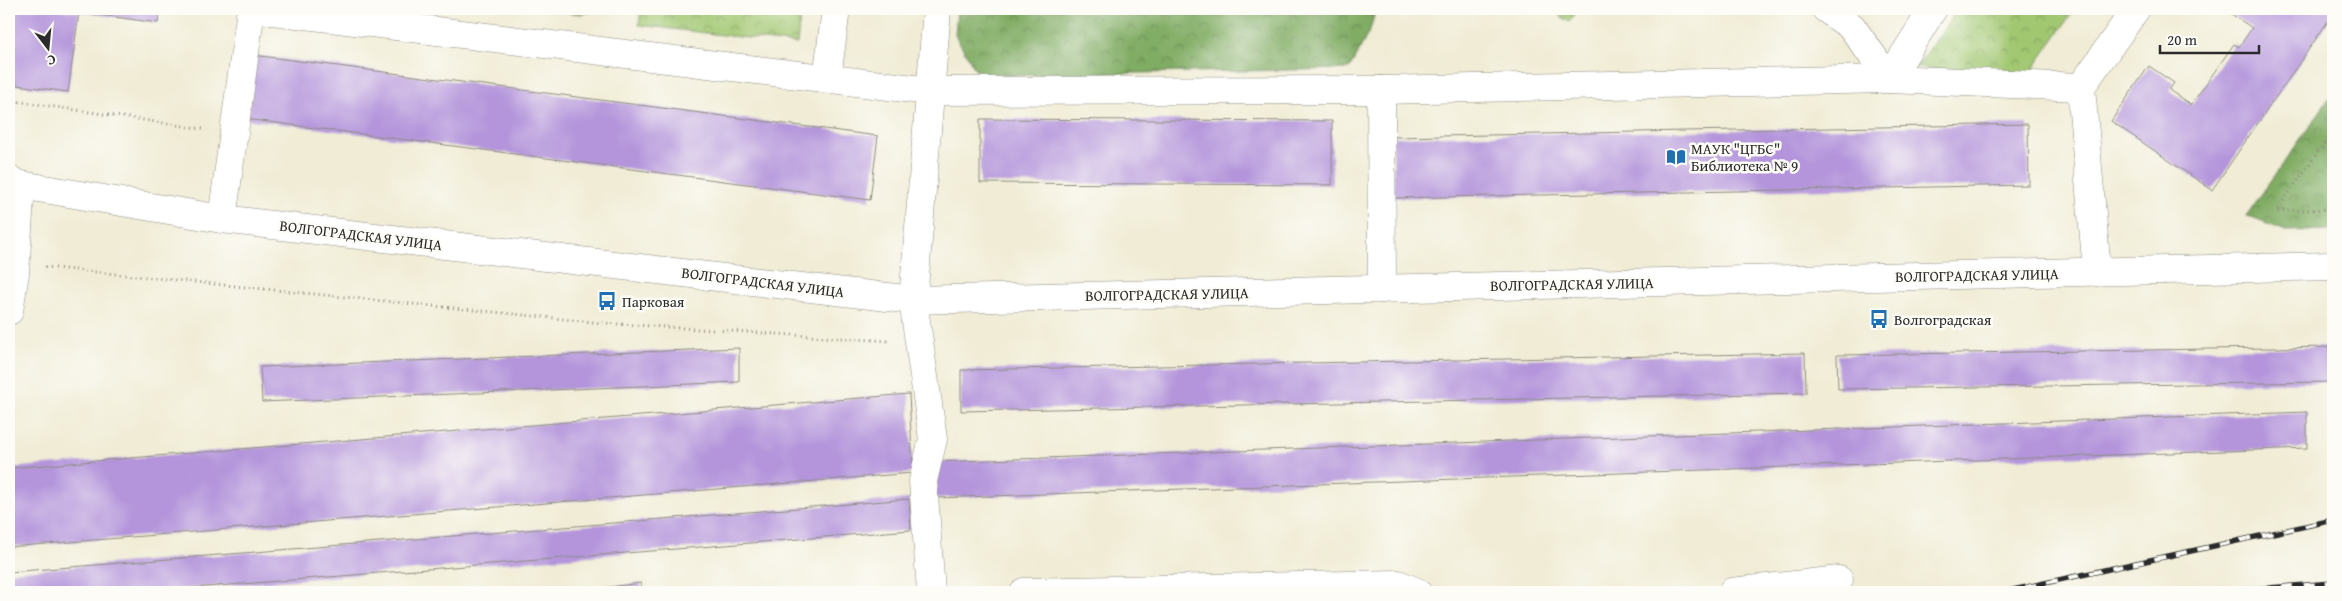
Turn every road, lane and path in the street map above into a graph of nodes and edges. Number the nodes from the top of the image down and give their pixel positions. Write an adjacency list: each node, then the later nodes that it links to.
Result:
1 (250, 9): 15 (street)
2 (256, 9): 8 (street)
3 (836, 9): 8 (street)
4 (937, 9): 12 (street)
5 (1826, 9): 9 (street)
6 (1933, 9): 9 (street)
7 (2136, 9): 10 (street)
8 (827, 78): 12 (street)
9 (1889, 79): 10 (street); 11 (street)
10 (2081, 87): 23 (street)
11 (1381, 90): 12 (street); 24 (street)
12 (930, 91): 25 (street)
13 (9, 100): 15 (path)
14 (2333, 131): 17 (path)
15 (234, 134): 20 (street)
16 (2333, 144): 17 (path)
17 (2321, 148): 19 (path)
18 (15, 182): 20 (street, ВОЛГОГРАДСКАЯ УЛИЦА); 26 (street)
19 (2333, 209)
20 (222, 218): 25 (street, ВОЛГОГРАДСКАЯ УЛИЦА)
21 (38, 266): 27 (path)
22 (2333, 266): 23 (street, ВОЛГОГРАДСКАЯ УЛИЦА)
23 (2097, 272): 24 (street, ВОЛГОГРАДСКАЯ УЛИЦА)
24 (1382, 289): 25 (street, ВОЛГОГРАДСКАЯ УЛИЦА)
25 (914, 300): 27 (street)
26 (9, 311)
27 (920, 343): 29 (street)
28 (1839, 580): 32 (street)
29 (931, 592)
30 (1024, 592): 31 (street)
31 (1417, 592)
32 (1732, 592)

